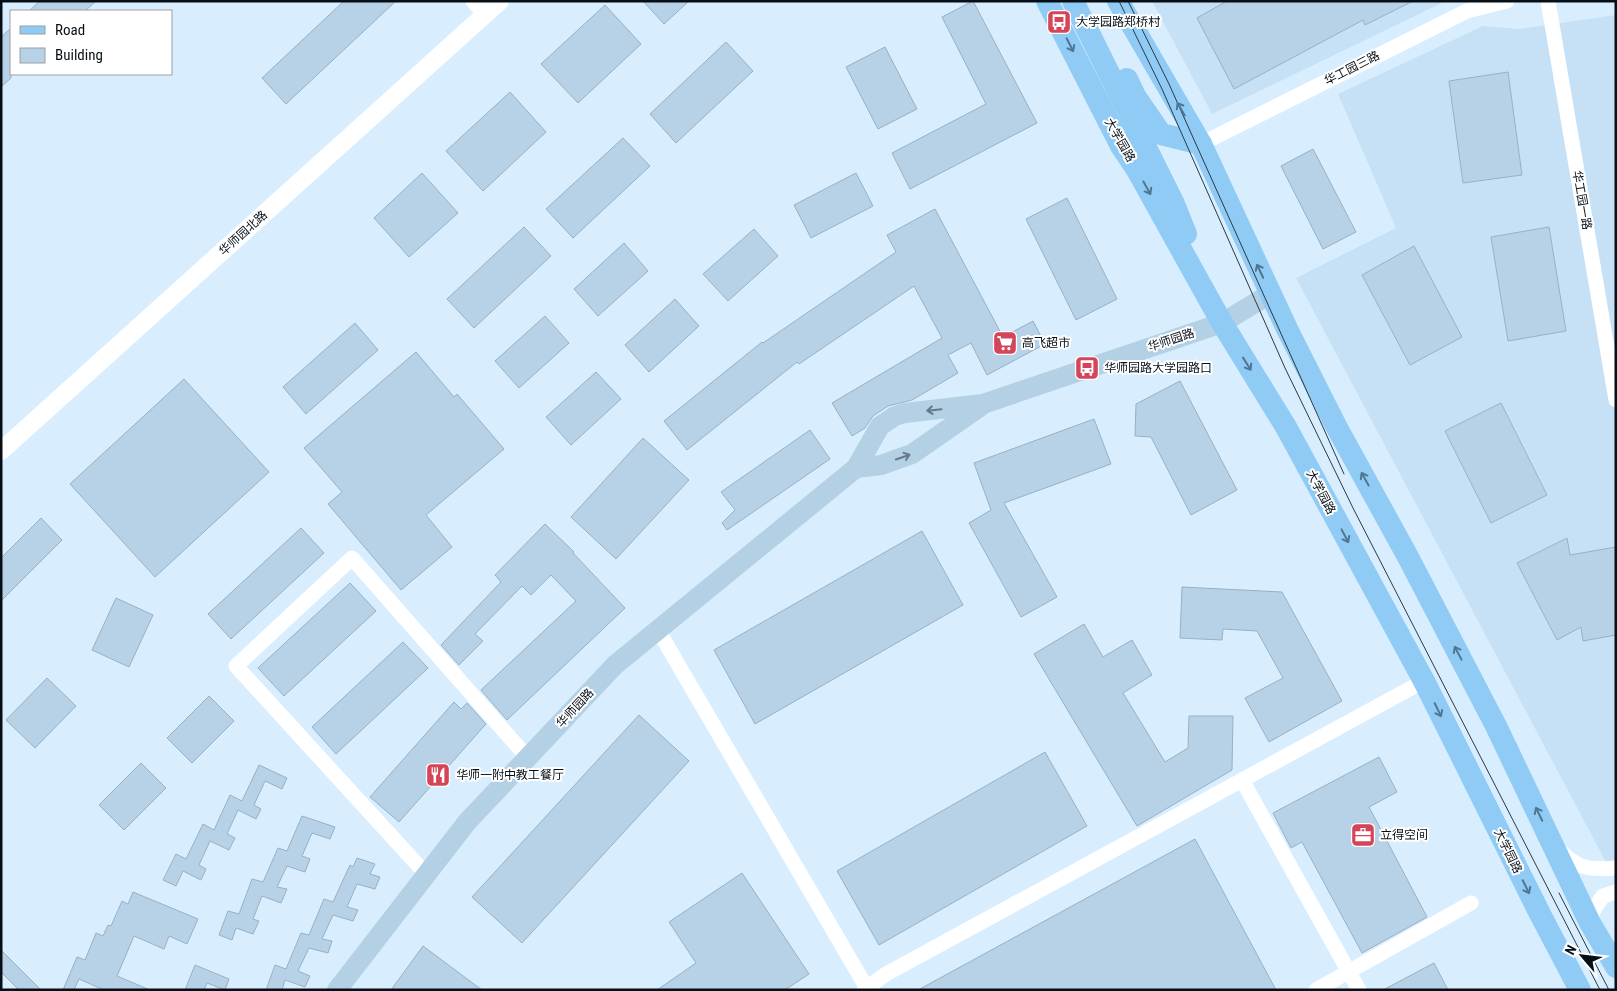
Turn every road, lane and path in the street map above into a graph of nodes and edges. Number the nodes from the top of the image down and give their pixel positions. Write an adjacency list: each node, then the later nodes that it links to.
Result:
1 (473, 1): 9 (street)
2 (500, 1): 9 (street, 华师园北路)
3 (1047, 1): 13 (main road, 大学园路, one-way to 13)
4 (1073, 1): 10 (main road)
5 (1090, 1): 10 (main road)
6 (1118, 1): 11 (main road, one-way to 6)
7 (1507, 1): 11 (street, 华工园三路)
8 (1548, 1): 14 (street, 华工园一路)
9 (485, 15): 16 (street, 华师园北路)
10 (1122, 85): 11 (main road); 13 (main road)
11 (1201, 144): 12 (main road, one-way to 11)
12 (1270, 294): 13 (main road, 华师园路); 22 (main road, one-way to 12)
13 (1222, 323): 15 (main road, 华师园路); 19 (main road, 大学园路, one-way to 19)
14 (1616, 400)
15 (983, 404): 17 (main road, one-way to 15); 17 (main road, one-way to 17)
16 (1, 451)
17 (856, 468): 18 (main road, 华师园路)
18 (658, 630): 20 (main road, 华师园路); 30 (street)
19 (1424, 681): 21 (street); 34 (main road, 大学园路, one-way to 34)
20 (528, 758): 24 (main road, 华师园路); 24 (street)
21 (1242, 780): 29 (street); 30 (street)
22 (1553, 844): 23 (street); 27 (main road)
23 (1616, 868)
24 (426, 874): 31 (main road, 华师园路)
25 (1616, 892): 27 (street)
26 (1471, 903): 29 (street)
27 (1590, 923): 28 (main road)
28 (1616, 967)
29 (1349, 971): 32 (street); 33 (street)
30 (866, 989)
31 (337, 990)
32 (1316, 990)
33 (1359, 990)
34 (1580, 990)

